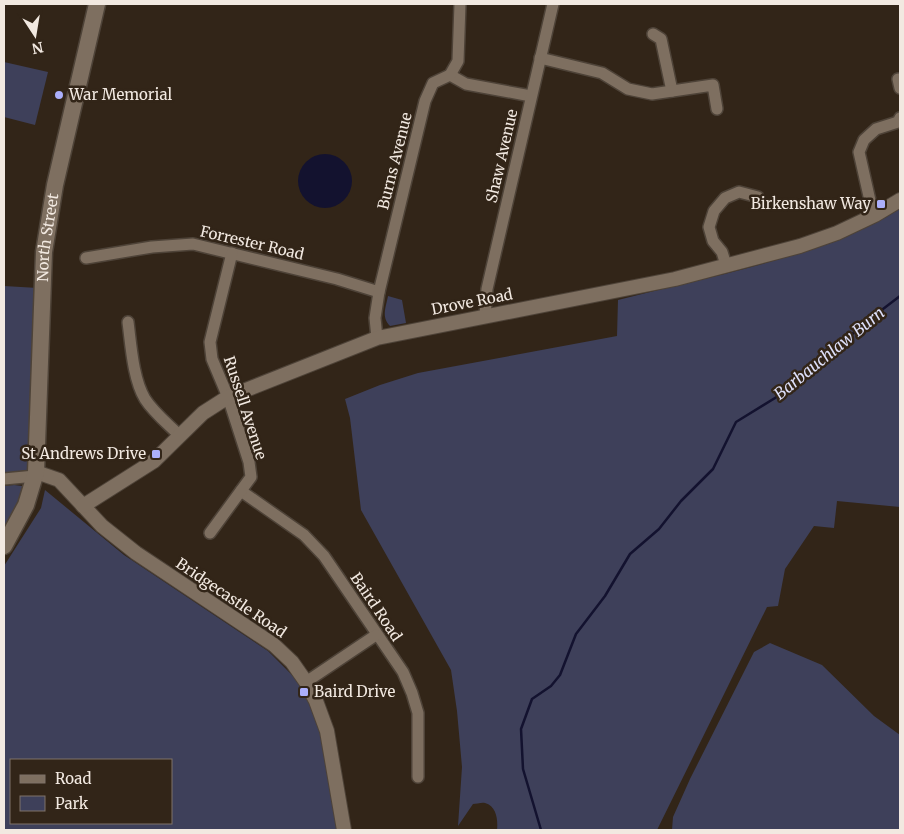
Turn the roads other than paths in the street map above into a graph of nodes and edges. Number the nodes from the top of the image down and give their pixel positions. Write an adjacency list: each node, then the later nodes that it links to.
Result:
1 (97, 4): 23 (main road, North Street)
2 (460, 4): 6 (street)
3 (553, 4): 5 (street, Shaw Avenue)
4 (653, 34): 7 (street)
5 (540, 58): 7 (street); 8 (street, Shaw Avenue)
6 (450, 75): 8 (street); 17 (street, Burns Avenue)
7 (672, 91): 9 (street)
8 (531, 96): 18 (street, Shaw Avenue)
9 (717, 109)
10 (900, 118): 13 (street)
11 (758, 197): 16 (street)
12 (900, 200): 13 (street, Drove Road)
13 (875, 215): 16 (street, Drove Road)
14 (232, 253): 15 (street, Forrester Road); 17 (street, Forrester Road); 21 (street, Russell Avenue)
15 (86, 258)
16 (726, 265): 18 (street, Drove Road)
17 (379, 292): 20 (street, Burns Avenue)
18 (485, 316): 20 (street, Drove Road)
19 (128, 322): 22 (street)
20 (377, 338): 21 (street, Drove Road)
21 (228, 397): 22 (street, Drove Road); 25 (street, Russell Avenue)
22 (180, 436): 26 (street, Drove Road)
23 (36, 474): 24 (street); 26 (street, Bridgecastle Road); 28 (main road, North Street)
24 (4, 479)
25 (241, 491): 27 (street, Russell Avenue); 29 (street, Baird Road)
26 (83, 506): 30 (street, Bridgecastle Road)
27 (210, 533)
28 (4, 546)
29 (376, 635): 30 (street); 31 (street, Baird Road)
30 (306, 682): 32 (street, Bridgecastle Road)
31 (418, 777)
32 (344, 830)

